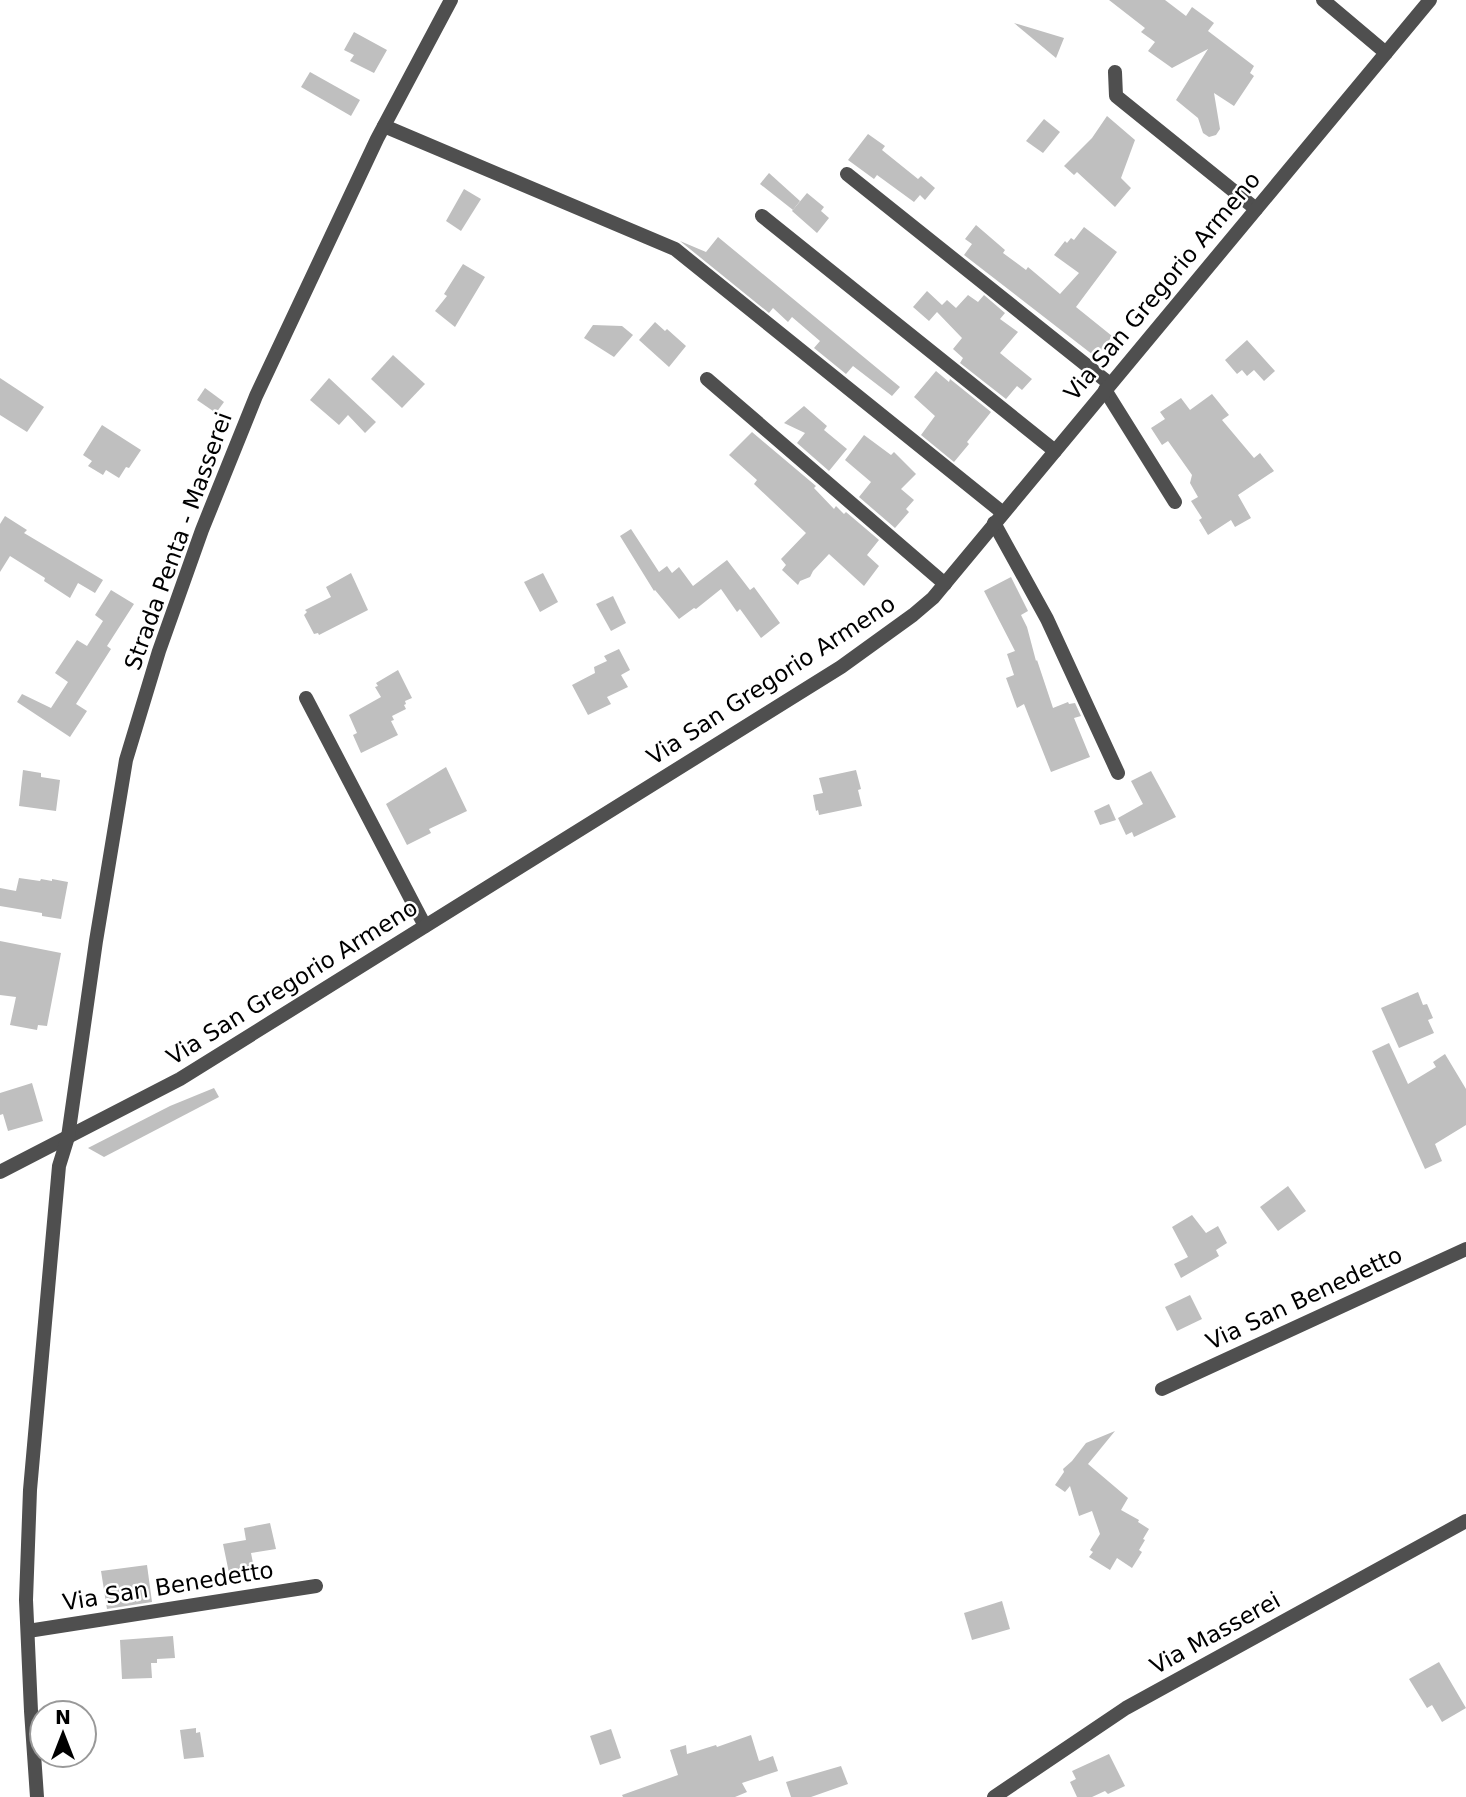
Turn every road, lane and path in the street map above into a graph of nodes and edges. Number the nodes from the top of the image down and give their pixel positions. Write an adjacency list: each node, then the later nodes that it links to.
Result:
1 (451, 0): 6 (street, Strada Penta - Masserei)
2 (1323, 0): 4 (street)
3 (1430, 0): 4 (street, Via San Gregorio Armeno)
4 (1386, 53): 8 (street, Via San Gregorio Armeno)
5 (1115, 72): 8 (street)
6 (384, 126): 14 (street); 19 (street, Strada Penta - Masserei)
7 (846, 174): 11 (street)
8 (1256, 209): 11 (street, Via San Gregorio Armeno)
9 (762, 216): 12 (street)
10 (707, 379): 15 (street)
11 (1108, 387): 12 (street, Via San Gregorio Armeno); 13 (street)
12 (1055, 451): 14 (street, Via San Gregorio Armeno)
13 (1175, 502)
14 (999, 518): 15 (street, Via San Gregorio Armeno); 17 (street)
15 (944, 583): 18 (street, Via San Gregorio Armeno)
16 (306, 698): 18 (street)
17 (1118, 773)
18 (425, 926): 19 (street, Via San Gregorio Armeno)
19 (68, 1137): 20 (street, Via San Gregorio Armeno); 25 (street, Strada Penta - Masserei)
20 (0, 1172)
21 (1466, 1249): 22 (street, Via San Benedetto)
22 (1162, 1389)
23 (1466, 1521): 27 (street, Via Masserei)
24 (316, 1586): 25 (street, Via San Benedetto)
25 (28, 1631): 26 (street, Strada Penta - Masserei)
26 (37, 1797)
27 (994, 1797)

